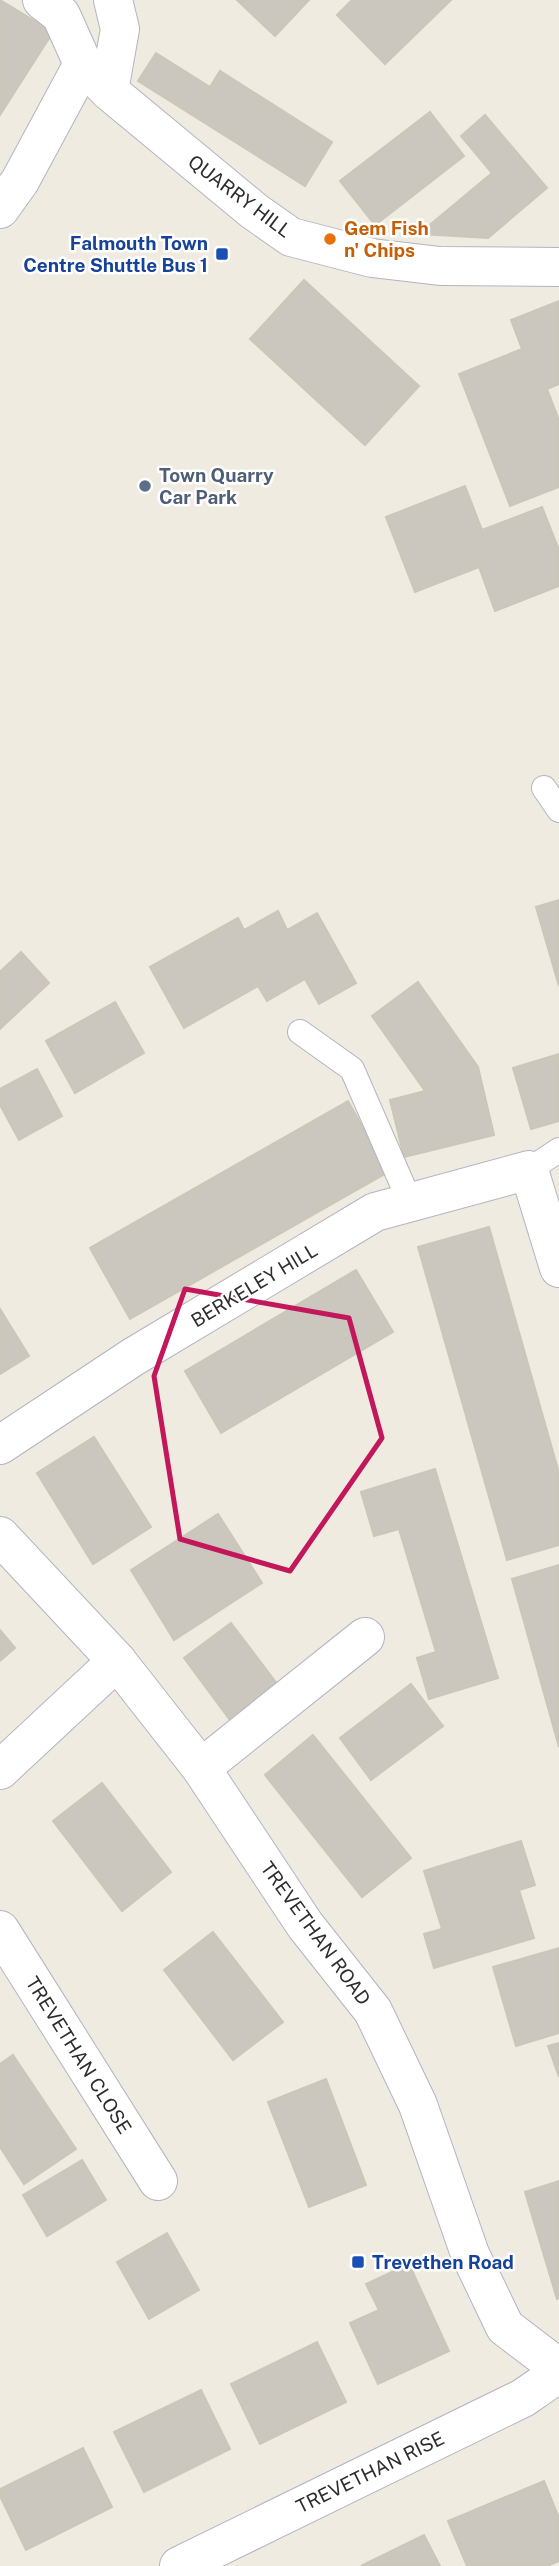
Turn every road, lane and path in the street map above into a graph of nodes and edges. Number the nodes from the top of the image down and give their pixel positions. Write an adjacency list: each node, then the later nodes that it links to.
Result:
1 (42, 0): 3 (street, QUARRY HILL)
2 (113, 0): 4 (street)
3 (83, 64): 4 (street, QUARRY HILL); 5 (street)
4 (109, 91): 6 (street, QUARRY HILL)
5 (0, 209)
6 (559, 267)
7 (544, 788): 8 (lane)
8 (559, 810)
9 (300, 1032): 11 (lane)
10 (544, 1160): 11 (street, BERKELEY HILL); 12 (street)
11 (410, 1202): 13 (street, BERKELEY HILL)
12 (559, 1268)
13 (0, 1445)
14 (0, 1536): 16 (street, TREVETHAN ROAD)
15 (365, 1637): 17 (street)
16 (117, 1661): 17 (street, TREVETHAN ROAD); 18 (street)
17 (201, 1769): 21 (street, TREVETHAN ROAD)
18 (0, 1770)
19 (0, 1930): 20 (street, TREVETHAN CLOSE)
20 (158, 2181)
21 (559, 2371): 22 (street, TREVETHAN RISE)
22 (179, 2566)

